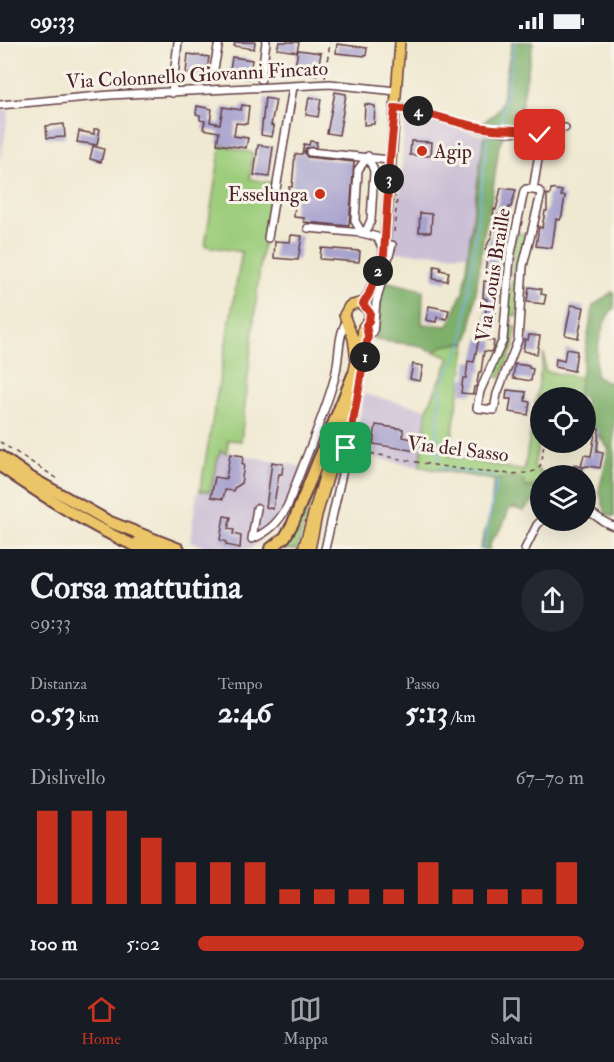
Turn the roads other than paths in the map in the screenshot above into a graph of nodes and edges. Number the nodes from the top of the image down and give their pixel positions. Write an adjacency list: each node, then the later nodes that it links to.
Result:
1 (178, 42): 9 (street)
2 (219, 42): 5 (street)
3 (266, 42): 6 (street)
4 (400, 42): 8 (main road)
5 (213, 74)
6 (261, 79)
7 (293, 87): 8 (street, Via Colonnello Giovanni Fincato); 9 (street, Via Colonnello Giovanni Fincato); 22 (street)
8 (396, 91): 11 (main road)
9 (172, 93): 10 (street, Via Colonnello Giovanni Fincato)
10 (0, 105)
11 (395, 108): 13 (street); 16 (main road)
12 (565, 128): 13 (street)
13 (538, 134): 17 (street, Via Louis Braille)
14 (310, 152): 15 (street)
15 (368, 156): 16 (street); 21 (street); 21 (street)
16 (390, 160): 24 (main road)
17 (533, 190): 18 (street, Via Louis Braille); 20 (street, Via Louis Braille)
18 (516, 224): 20 (street); 29 (street, Via Louis Braille)
19 (308, 228): 21 (street)
20 (531, 229): 31 (street, Via Louis Braille)
21 (362, 233): 24 (street)
22 (268, 238)
23 (392, 244): 25 (street)
24 (384, 254): 26 (main road)
25 (376, 302): 26 (street); 28 (street)
26 (366, 307): 27 (main road); 28 (main road)
27 (347, 323): 28 (main road); 30 (main road); 35 (street)
28 (365, 330): 32 (main road)
29 (487, 374): 31 (street); 31 (street, Via Louis Braille)
30 (353, 375): 45 (highway); 46 (main road)
31 (502, 381)
32 (346, 433): 47 (main road); 48 (street)
33 (0, 456): 37 (highway)
34 (0, 466): 38 (highway)
35 (257, 508)
36 (596, 518): 39 (street)
37 (110, 522): 43 (highway); 44 (highway)
38 (96, 525): 41 (highway); 42 (highway)
39 (614, 526)
40 (534, 531): 49 (street)
41 (143, 549)
42 (157, 549)
43 (179, 549)
44 (190, 549)
45 (270, 549)
46 (303, 549)
47 (310, 549)
48 (326, 549)
49 (525, 549)

